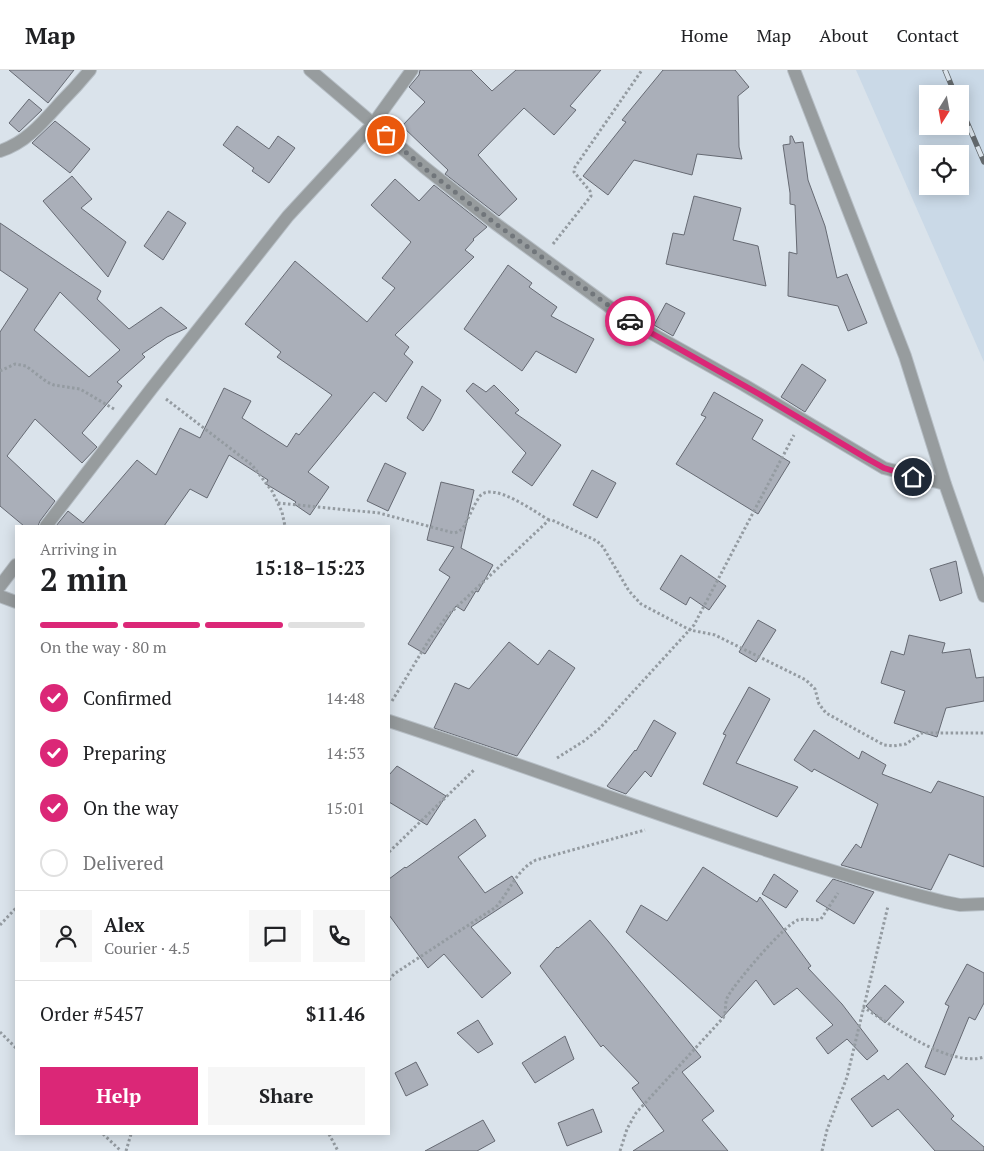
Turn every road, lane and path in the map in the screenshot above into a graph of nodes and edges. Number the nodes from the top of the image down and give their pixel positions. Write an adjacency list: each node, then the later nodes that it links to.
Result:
1 (90, 70): 7 (street)
2 (310, 70): 6 (street)
3 (412, 70): 6 (street)
4 (642, 70): 8 (path)
5 (794, 70): 13 (street)
6 (374, 124): 8 (street); 10 (street)
7 (0, 151)
8 (542, 258): 12 (street)
9 (0, 371): 11 (path)
10 (152, 388): 11 (street); 14 (path)
11 (130, 418): 16 (street)
12 (803, 419): 13 (street); 23 (path)
13 (945, 484): 21 (street)
14 (278, 503): 15 (path); 17 (path)
15 (549, 520): 23 (path); 24 (path)
16 (47, 525)
17 (285, 525)
18 (15, 566): 19 (street)
19 (0, 586)
20 (0, 596): 22 (street)
21 (984, 596)
22 (15, 602)
23 (690, 630): 26 (path); 28 (path)
24 (390, 704)
25 (390, 721): 27 (street)
26 (984, 733)
27 (491, 754): 28 (street); 30 (path)
28 (536, 771): 29 (street)
29 (679, 821): 31 (street); 36 (path)
30 (390, 851)
31 (849, 876): 32 (street); 47 (path)
32 (892, 889): 33 (street); 37 (path)
33 (984, 904)
34 (15, 909): 35 (path)
35 (0, 925)
36 (390, 979)
37 (863, 1007): 40 (path); 48 (path)
38 (0, 1032): 39 (path)
39 (15, 1047)
40 (984, 1057)
41 (104, 1135): 44 (path)
42 (132, 1135): 45 (path)
43 (330, 1135): 46 (path)
44 (121, 1151)
45 (126, 1151)
46 (338, 1151)
47 (620, 1151)
48 (822, 1151)

